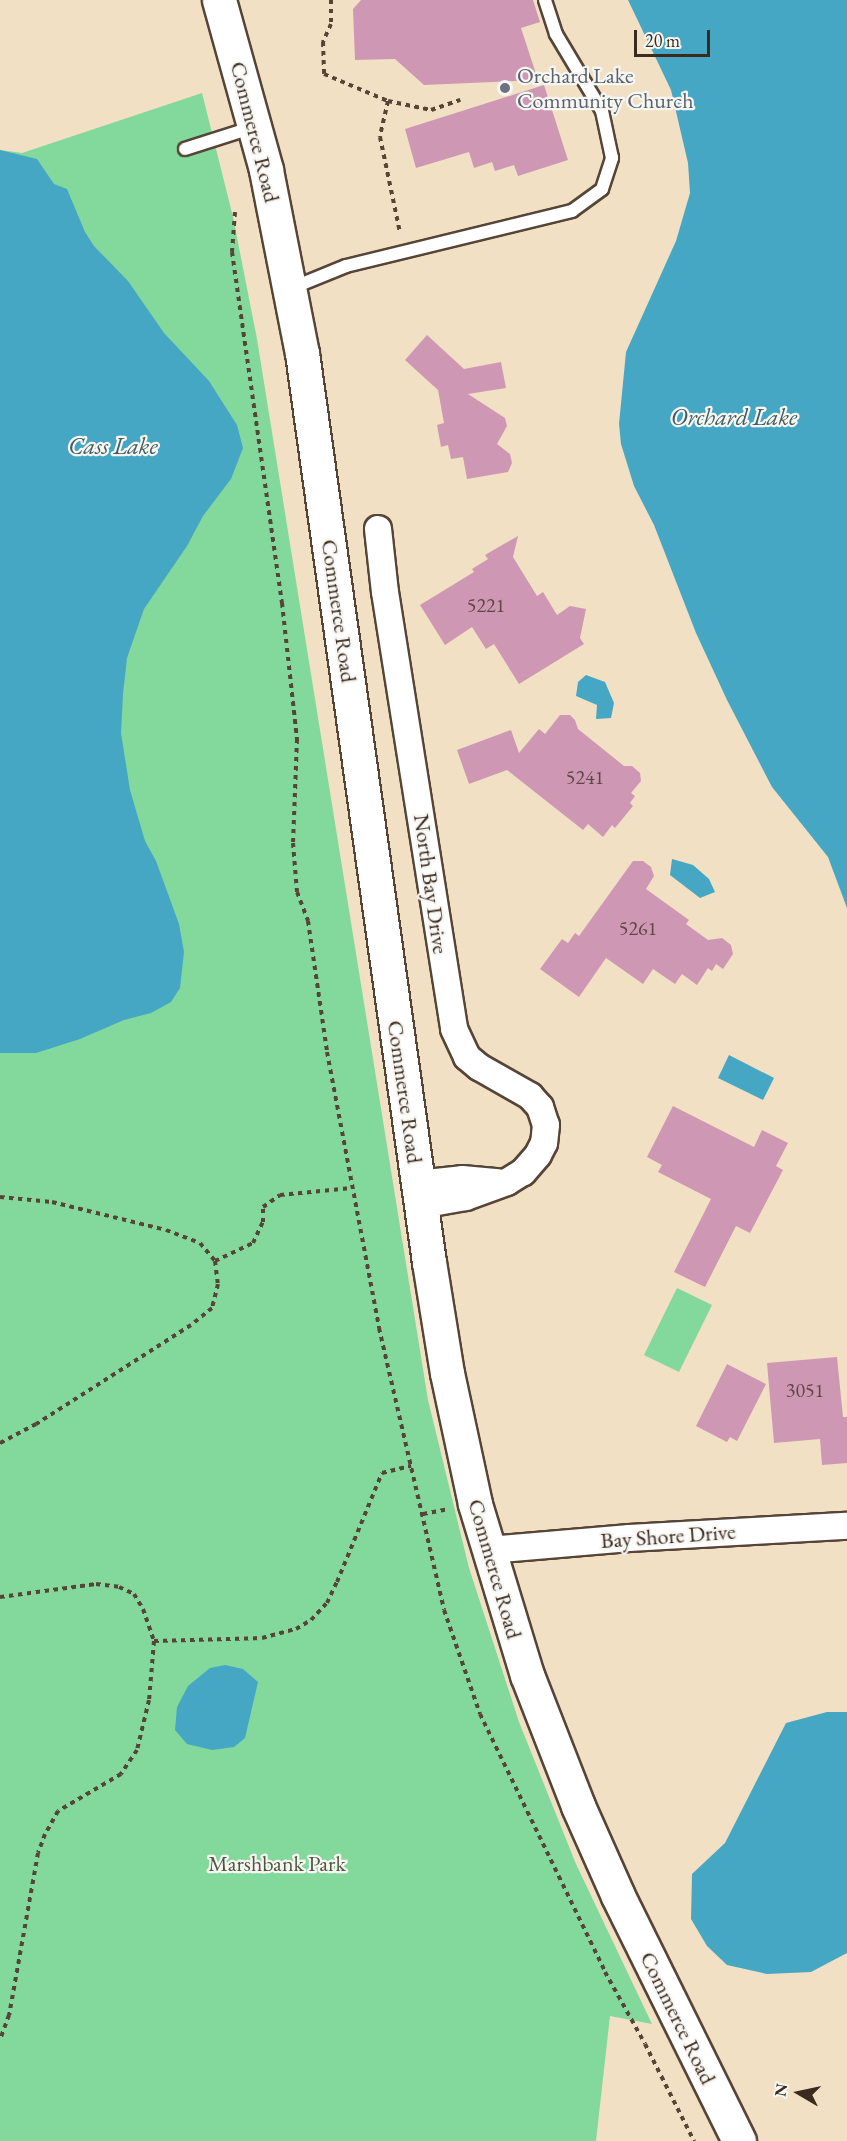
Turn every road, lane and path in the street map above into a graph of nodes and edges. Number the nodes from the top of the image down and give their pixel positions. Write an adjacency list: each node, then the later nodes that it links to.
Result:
1 (219, 0): 6 (main road, Commerce Road)
2 (331, 0): 5 (path)
3 (545, 0): 9 (lane)
4 (460, 100): 5 (path)
5 (388, 101): 9 (path)
6 (255, 127): 7 (lane); 10 (main road, Commerce Road)
7 (185, 149)
8 (235, 212): 12 (path)
9 (406, 251): 10 (lane)
10 (290, 288): 13 (main road, Commerce Road)
11 (378, 529): 13 (street, North Bay Drive)
12 (352, 1186): 15 (path); 17 (path)
13 (419, 1195): 19 (main road, Commerce Road)
14 (0, 1197): 15 (path)
15 (215, 1261): 16 (path)
16 (0, 1443)
17 (411, 1466): 21 (path); 23 (path)
18 (847, 1526): 19 (street, Bay Shore Drive)
19 (489, 1550): 24 (main road, Commerce Road)
20 (0, 1597): 21 (path)
21 (154, 1641): 22 (path)
22 (0, 2040)
23 (694, 2141)
24 (739, 2141)

